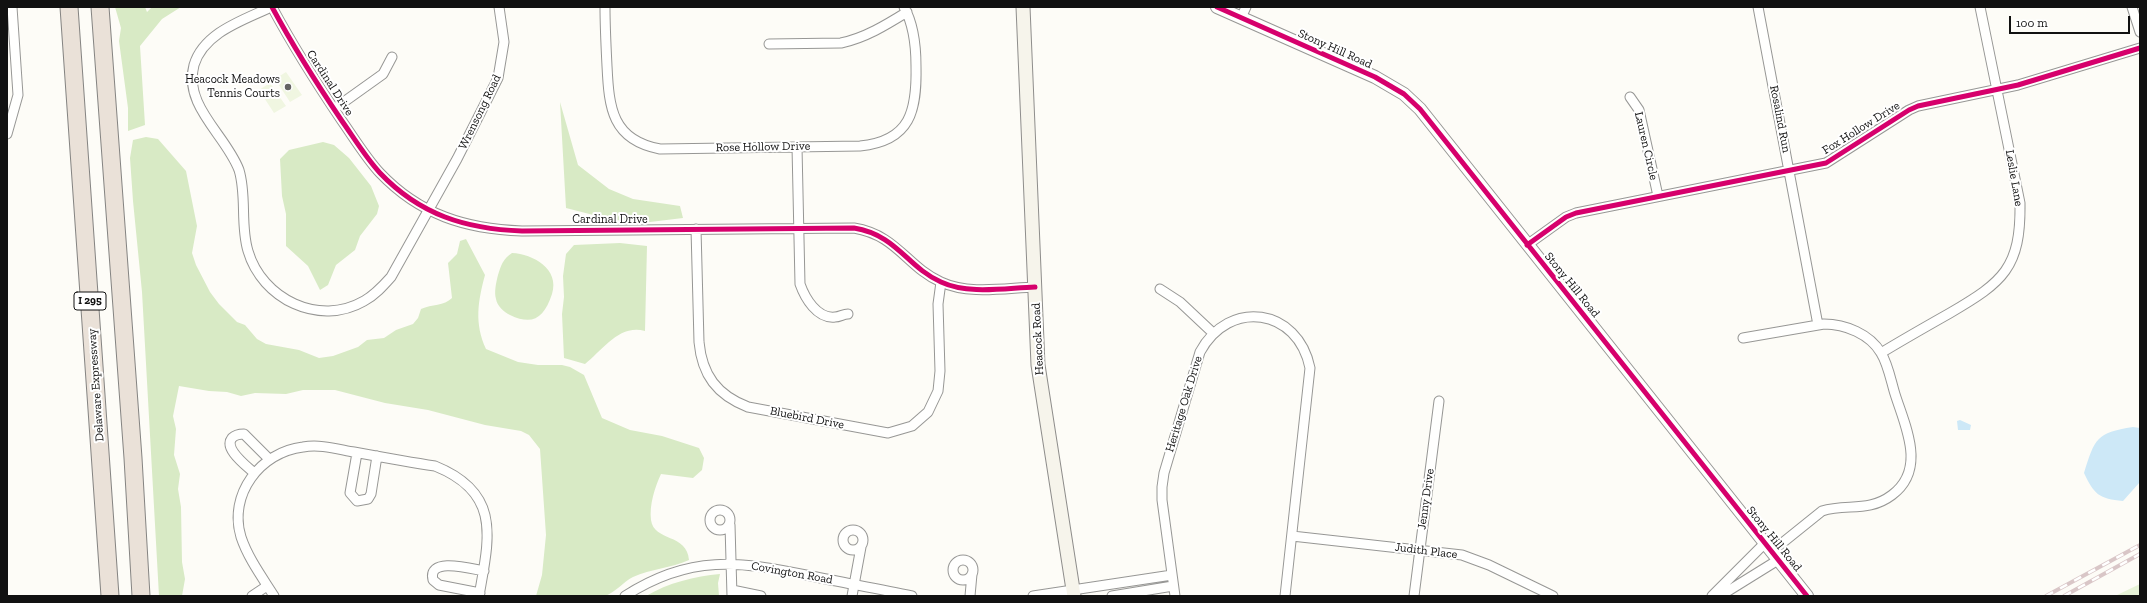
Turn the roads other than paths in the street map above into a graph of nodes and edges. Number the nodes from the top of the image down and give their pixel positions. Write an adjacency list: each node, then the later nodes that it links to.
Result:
1 (12, 7): 21 (street)
2 (69, 7): 57 (highway, Delaware Expressway / I 295)
3 (100, 7): 58 (highway, I 295)
4 (272, 7): 20 (street, Cardinal Drive); 25 (street, Wrensong Road)
5 (499, 7): 25 (street, Wrensong Road)
6 (604, 7): 22 (street, Rose Hollow Drive)
7 (1023, 7): 30 (main road, Heacock Road)
8 (1216, 7): 13 (street, Stony Hill Road)
9 (1758, 7): 23 (street, Rosalind Run)
10 (1980, 7): 18 (street, Leslie Lane)
11 (2132, 7): 14 (street)
12 (905, 9): 15 (street); 22 (street, Rose Hollow Drive)
13 (1243, 12): 28 (street, Stony Hill Road)
14 (2140, 32)
15 (769, 44)
16 (2140, 48): 18 (street, Fox Hollow Drive)
17 (392, 57): 20 (street)
18 (1996, 90): 23 (street, Fox Hollow Drive); 36 (street, Leslie Lane)
19 (1630, 97): 24 (street, Lauren Circle)
20 (334, 109): 25 (street, Cardinal Drive)
21 (7, 134)
22 (797, 147): 26 (street)
23 (1790, 170): 24 (street, Fox Hollow Drive); 33 (street, Rosalind Run)
24 (1658, 196): 28 (street, Fox Hollow Drive)
25 (429, 209): 27 (street, Cardinal Drive)
26 (798, 228): 27 (street, Cardinal Drive); 29 (street, Cardinal Drive); 32 (street)
27 (696, 229): 29 (street, Bluebird Drive)
28 (1527, 245): 46 (street, Stony Hill Road)
29 (940, 282): 30 (street, Cardinal Drive)
30 (1035, 287): 55 (main road, Heacock Road)
31 (1160, 289): 34 (street)
32 (848, 314)
33 (1818, 325): 35 (street); 36 (street)
34 (1213, 333): 43 (street, Heritage Oak Drive); 50 (street, Heritage Oak Drive)
35 (1743, 338)
36 (1881, 353): 46 (street)
37 (1439, 401): 45 (street, Jenny Drive)
38 (357, 453): 39 (street); 39 (street); 40 (street)
39 (377, 456): 48 (street)
40 (269, 459): 41 (street); 41 (street)
41 (254, 473): 52 (street)
42 (730, 525): 47 (street)
43 (1292, 536): 45 (street, Judith Place); 69 (street, Heritage Oak Drive)
44 (861, 547): 51 (street)
45 (1419, 550): 70 (street, Jenny Drive); 71 (street, Judith Place)
46 (1771, 552): 72 (street); 73 (street); 74 (street, Stony Hill Road)
47 (731, 563): 51 (street, Covington Road); 54 (street); 61 (street, Covington Road)
48 (484, 571): 56 (street); 56 (street)
49 (972, 574): 65 (street)
50 (1172, 575): 53 (street, Heritage Oak Drive); 55 (street)
51 (854, 584): 63 (street); 64 (street, Covington Road)
52 (268, 586): 59 (street); 60 (street)
53 (1173, 586): 67 (street); 68 (street, Heritage Oak Drive)
54 (732, 593): 62 (street)
55 (1073, 593): 66 (street)
56 (479, 595)
57 (110, 596)
58 (140, 596)
59 (252, 596)
60 (274, 596)
61 (624, 596)
62 (761, 596)
63 (852, 596)
64 (912, 596)
65 (970, 596)
66 (1033, 596)
67 (1112, 596)
68 (1175, 596)
69 (1285, 596)
70 (1414, 596)
71 (1553, 596)
72 (1712, 596)
73 (1720, 596)
74 (1807, 596)

